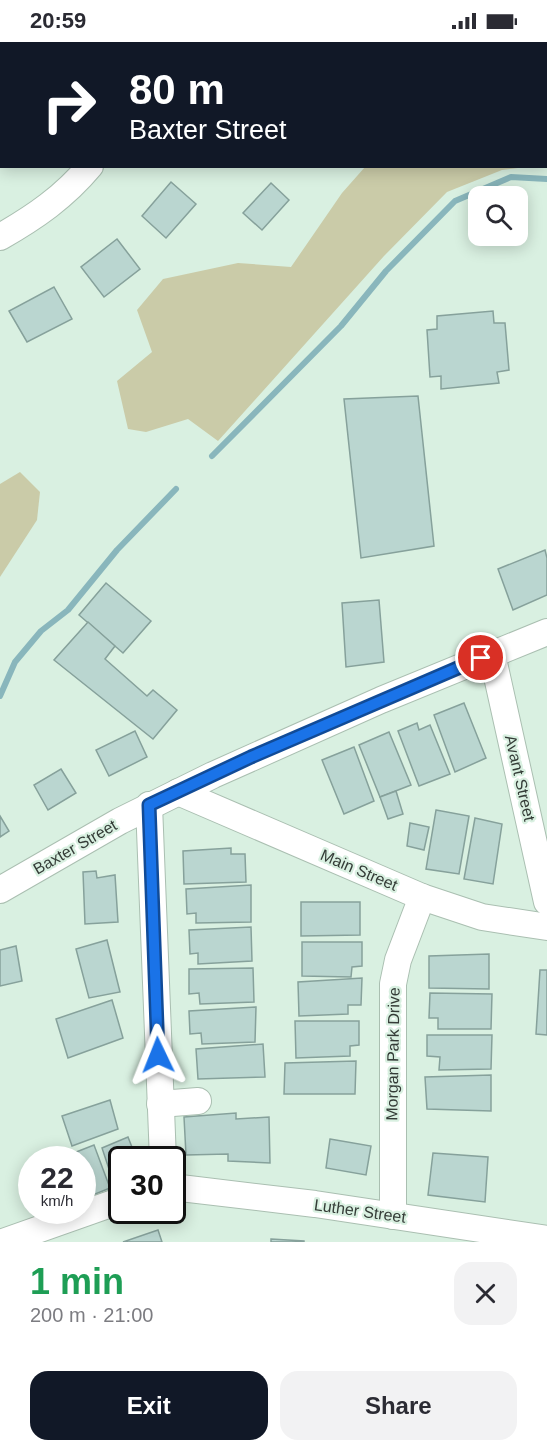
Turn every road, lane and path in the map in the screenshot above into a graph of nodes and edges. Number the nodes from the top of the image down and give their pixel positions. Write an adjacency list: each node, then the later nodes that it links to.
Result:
1 (88, 168): 2 (street)
2 (0, 237)
3 (547, 632): 4 (street, Baxter Street)
4 (492, 654): 5 (street, Baxter Street); 9 (street, Avant Street)
5 (178, 792): 6 (street, Baxter Street); 8 (street, Main Street)
6 (149, 805): 7 (street, Baxter Street); 12 (street)
7 (0, 890)
8 (422, 897): 10 (street, Main Street); 16 (street, Morgan Park Drive)
9 (547, 902)
10 (547, 927)
11 (198, 1101): 12 (street)
12 (160, 1104): 13 (street)
13 (162, 1146)
14 (186, 1189): 16 (street, Luther Street)
15 (108, 1205): 18 (street)
16 (393, 1216): 17 (street, Luther Street)
17 (547, 1239)
18 (3, 1242)

